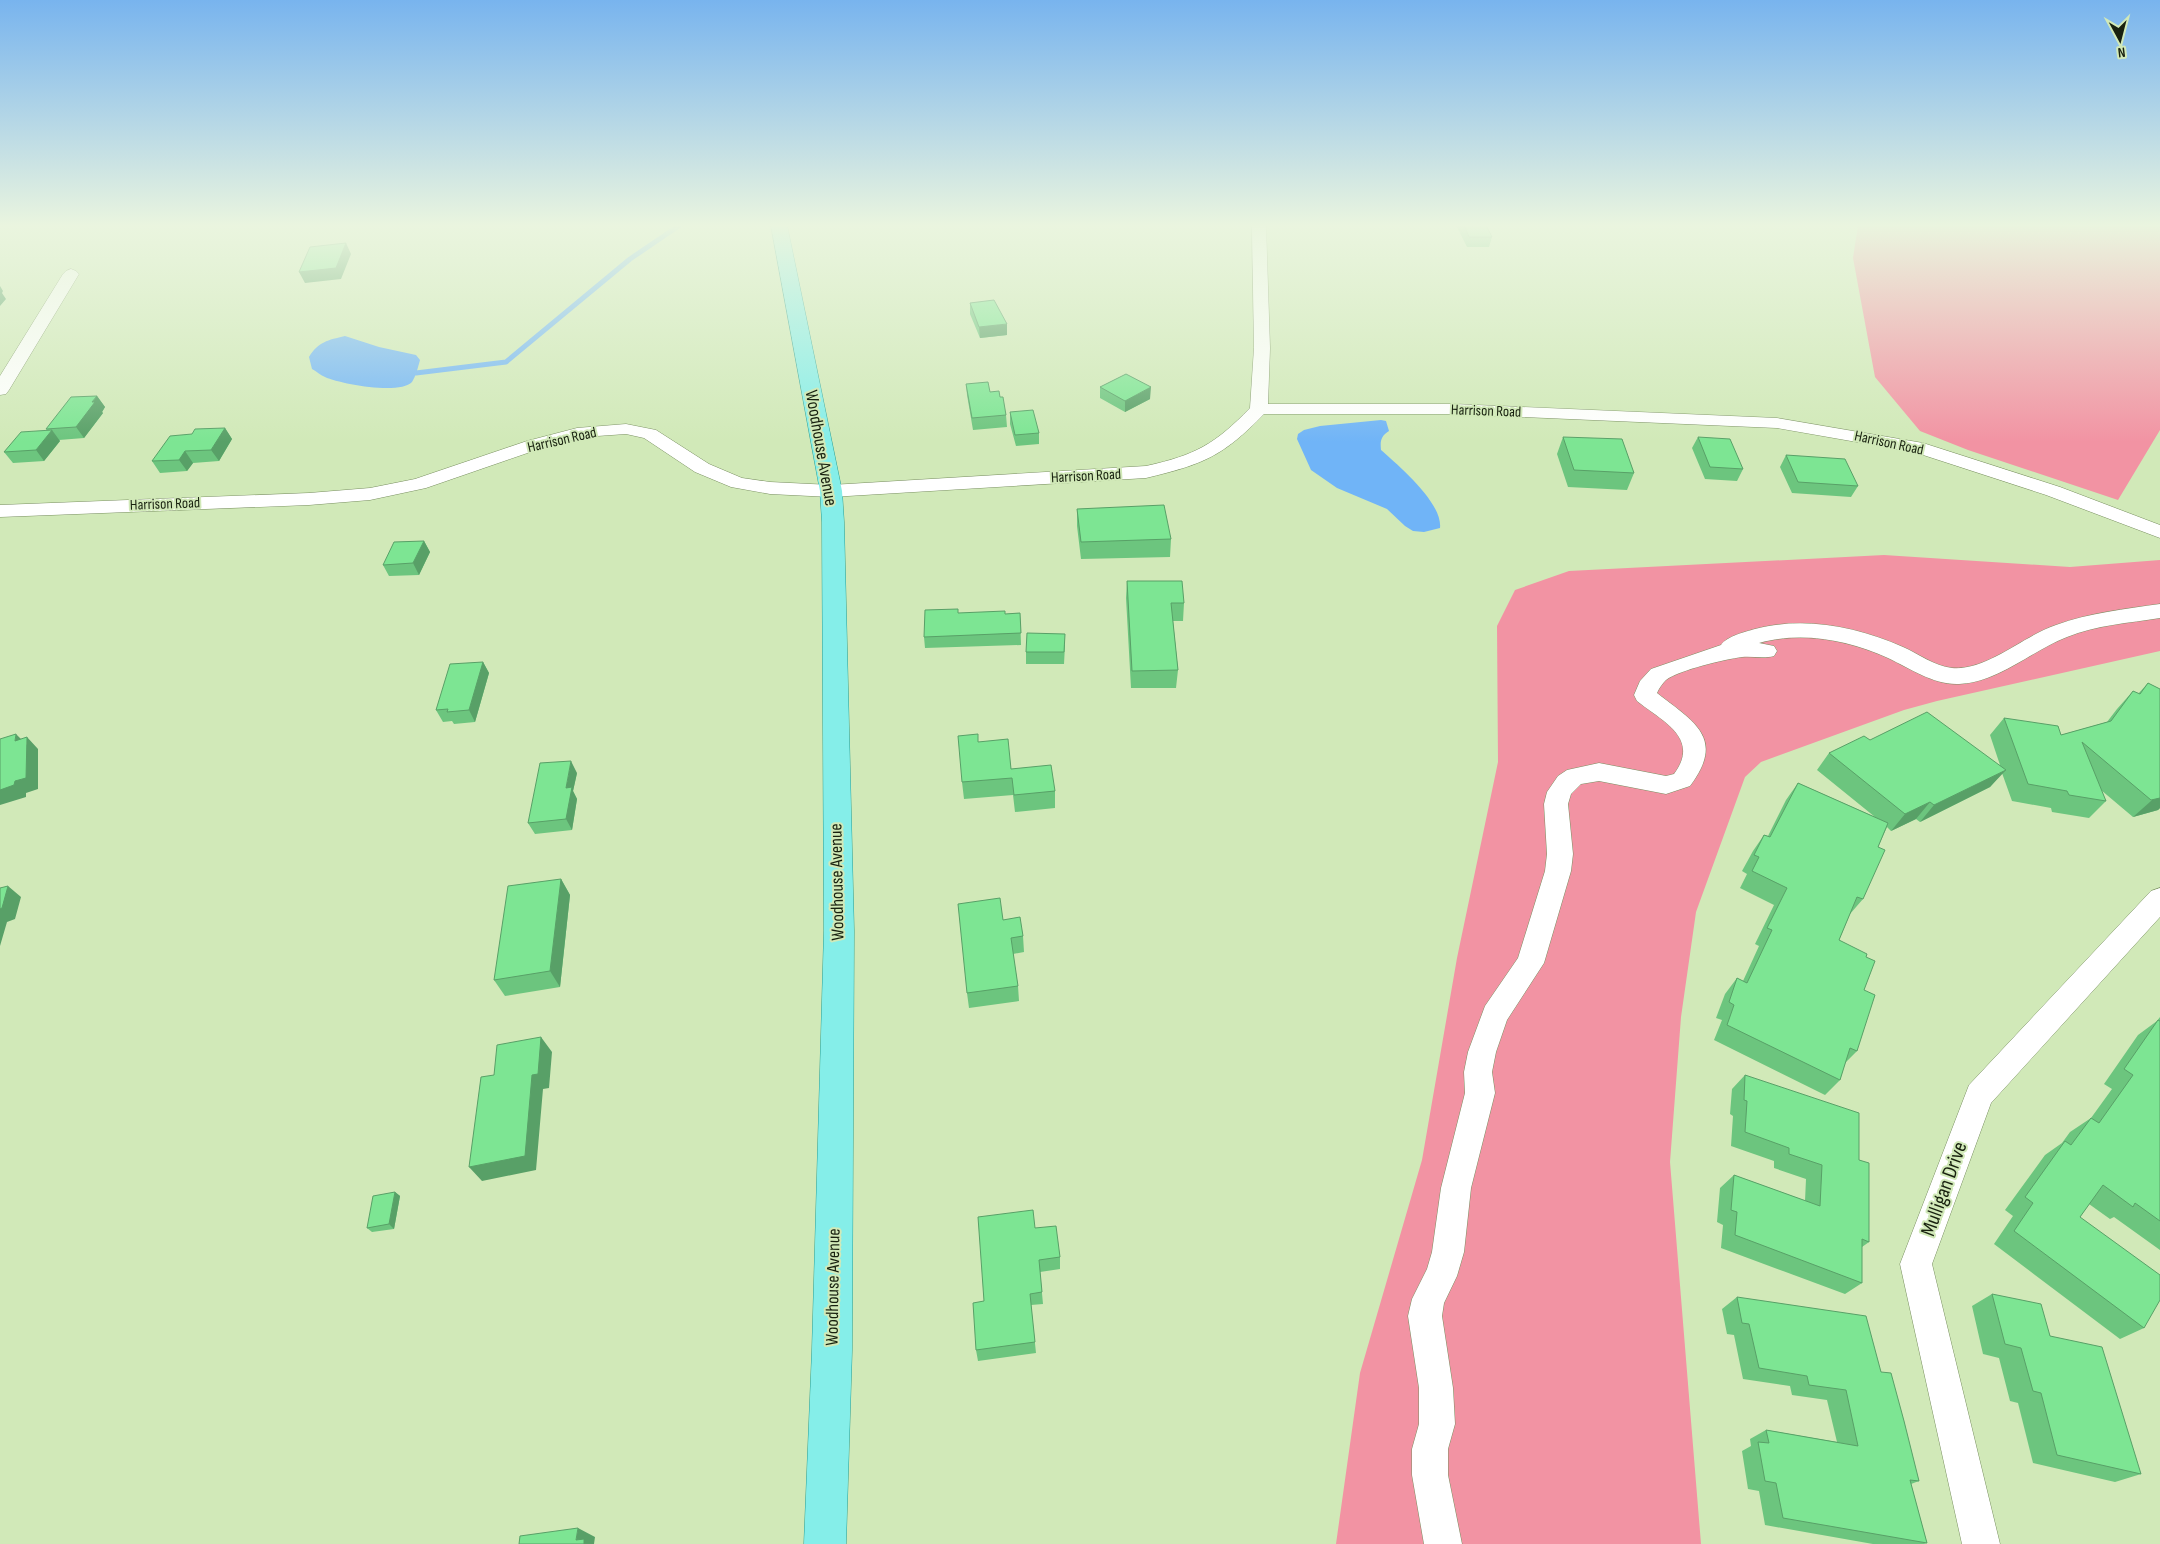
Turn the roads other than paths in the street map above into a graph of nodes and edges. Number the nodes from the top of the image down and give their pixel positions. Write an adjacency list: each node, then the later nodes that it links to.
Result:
1 (57, 297): 4 (street)
2 (793, 297): 6 (main road, Woodhouse Avenue)
3 (1260, 297): 5 (street)
4 (0, 390)
5 (1259, 409): 6 (street, Harrison Road); 8 (street, Harrison Road)
6 (831, 491): 7 (street, Harrison Road); 13 (main road, Woodhouse Avenue)
7 (0, 511)
8 (2160, 532)
9 (2160, 611): 11 (street)
10 (1766, 651): 11 (street)
11 (1724, 652): 14 (street)
12 (2160, 899): 15 (street, Mulligan Drive)
13 (824, 1544)
14 (1443, 1544)
15 (1981, 1544)

